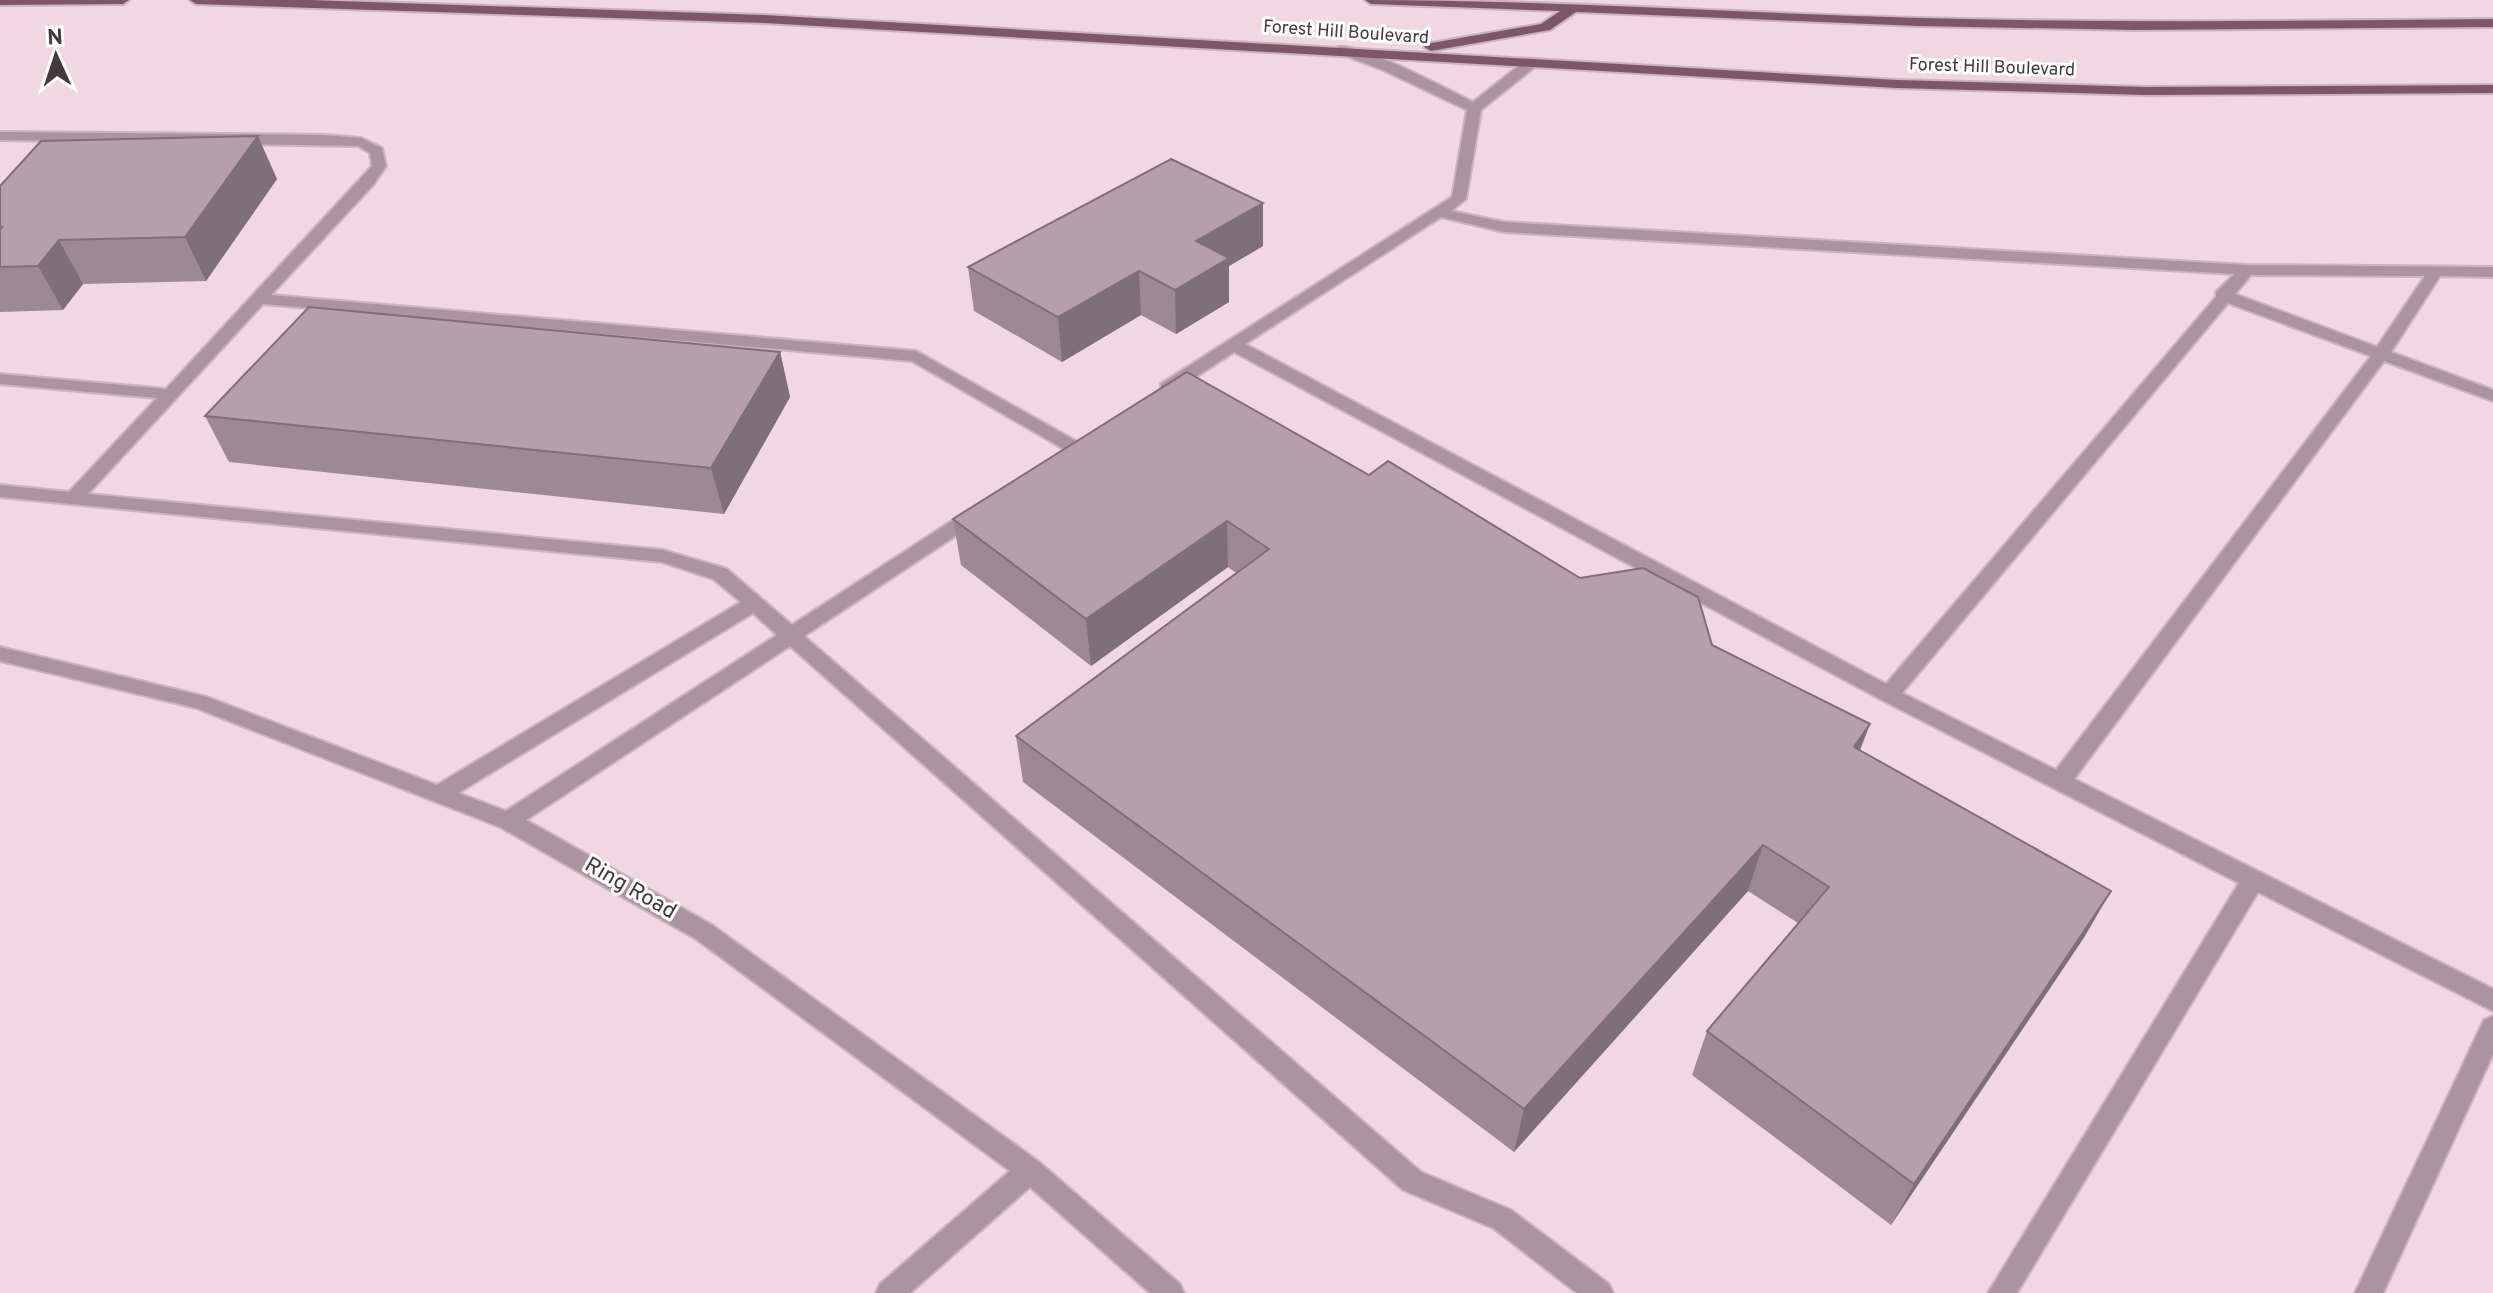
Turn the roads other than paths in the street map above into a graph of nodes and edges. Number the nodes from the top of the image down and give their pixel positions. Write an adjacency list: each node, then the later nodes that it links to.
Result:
1 (123, 0): 4 (main road)
2 (196, 0): 7 (main road, Forest Hill Boulevard)
3 (1371, 0): 5 (main road, Forest Hill Boulevard)
4 (0, 1)
5 (1572, 5): 6 (main road, Forest Hill Boulevard); 8 (main road)
6 (2493, 23)
7 (1343, 50): 8 (main road, Forest Hill Boulevard); 11 (lane)
8 (1389, 53): 9 (main road, Forest Hill Boulevard)
9 (1531, 63): 10 (main road, Forest Hill Boulevard); 11 (lane)
10 (2493, 89)
11 (1474, 108): 14 (lane)
12 (7, 136): 13 (lane); 19 (lane)
13 (0, 152)
14 (1438, 212): 15 (lane); 20 (lane)
15 (2247, 270): 16 (lane); 18 (lane)
16 (2436, 271): 17 (lane); 21 (lane)
17 (2493, 272)
18 (2222, 295): 21 (lane); 33 (lane)
19 (259, 299): 23 (lane); 26 (lane)
20 (1234, 345): 25 (lane); 33 (lane)
21 (2381, 354): 24 (lane); 34 (lane)
22 (0, 379): 23 (lane)
23 (170, 394): 28 (lane)
24 (2493, 396)
25 (1155, 397)
26 (1076, 448)
27 (0, 491): 28 (lane)
28 (74, 498): 30 (lane)
29 (999, 498): 31 (lane)
30 (754, 603): 31 (lane); 35 (lane)
31 (790, 636): 36 (lane); 43 (lane)
32 (0, 654): 35 (lane, Ring Road)
33 (1889, 695): 34 (lane)
34 (2060, 781): 37 (lane)
35 (440, 793): 36 (lane, Ring Road)
36 (508, 821): 40 (lane, Ring Road)
37 (2253, 880): 38 (lane); 44 (lane)
38 (2493, 1001)
39 (2493, 1027): 45 (lane)
40 (1030, 1170): 41 (lane); 42 (lane, Ring Road)
41 (890, 1293)
42 (1170, 1293)
43 (1599, 1293)
44 (2002, 1293)
45 (2369, 1293)

